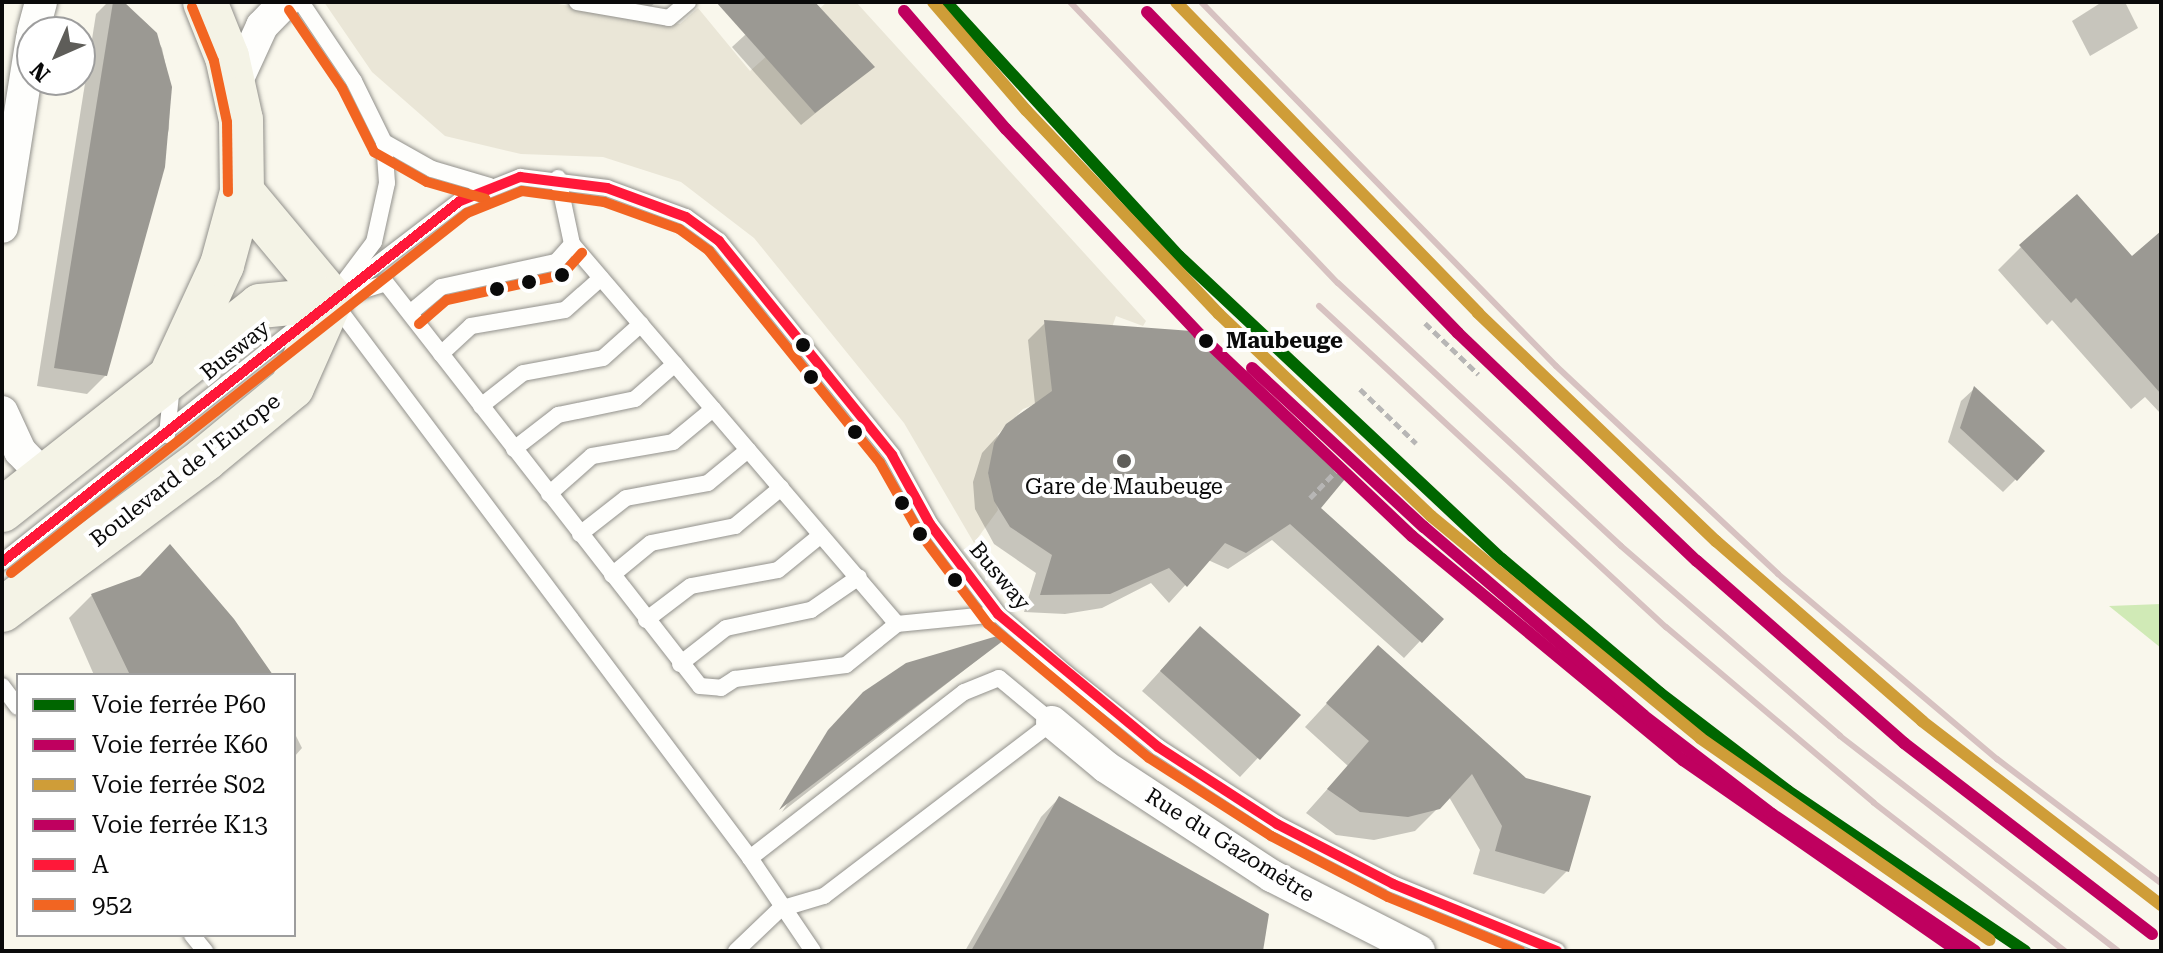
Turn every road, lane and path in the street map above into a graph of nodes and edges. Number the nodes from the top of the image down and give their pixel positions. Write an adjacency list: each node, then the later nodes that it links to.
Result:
1 (205, 2): 6 (main road)
2 (285, 2): 6 (street)
3 (301, 2): 8 (lane, Busway)
4 (577, 2): 5 (lane)
5 (688, 2)
6 (234, 87): 11 (main road)
7 (21, 96): 12 (street)
8 (384, 142): 10 (lane, Busway); 15 (lane, Busway)
9 (558, 178): 10 (lane, Busway); 13 (lane); 43 (lane, Busway)
10 (490, 186): 15 (lane, Busway)
11 (242, 192): 15 (main road); 20 (main road)
12 (2, 227)
13 (572, 244): 14 (lane); 16 (lane)
14 (601, 278): 18 (lane); 19 (lane)
15 (331, 299): 16 (lane); 20 (main road); 27 (lane, Busway); 42 (main road, Boulevard de l'Europe); 50 (lane)
16 (410, 313): 19 (lane)
17 (1425, 323): 22 (path)
18 (641, 324): 21 (lane); 24 (lane)
19 (441, 354): 24 (lane)
20 (177, 361): 27 (lane, Busway); 32 (main road)
21 (675, 364): 25 (lane); 29 (lane)
22 (1478, 374)
23 (1360, 389): 28 (path)
24 (481, 406): 29 (lane)
25 (713, 409): 30 (lane); 34 (lane)
26 (2, 412): 32 (street)
27 (167, 435): 39 (lane, Busway)
28 (1416, 443)
29 (514, 449): 34 (lane)
30 (748, 450): 33 (lane); 37 (lane)
31 (1338, 469): 35 (path)
32 (45, 477): 36 (main road)
33 (781, 488): 38 (lane); 40 (lane)
34 (549, 494): 37 (lane)
35 (1310, 498)
36 (2, 510)
37 (580, 534): 40 (lane)
38 (821, 535): 41 (lane); 44 (lane)
39 (2, 562)
40 (612, 575): 44 (lane)
41 (859, 577): 45 (lane); 46 (lane)
42 (2, 610)
43 (998, 614): 45 (lane); 55 (lane, Busway)
44 (646, 620): 46 (lane)
45 (897, 624): 46 (lane)
46 (680, 664)
47 (2, 686): 48 (lane)
48 (16, 704)
49 (1052, 722): 50 (lane); 51 (lane); 54 (street, Rue du Gazomètre)
50 (750, 858): 51 (lane)
51 (780, 909): 52 (lane); 53 (lane)
52 (736, 951)
53 (813, 951)
54 (1419, 951)
55 (1557, 951)

